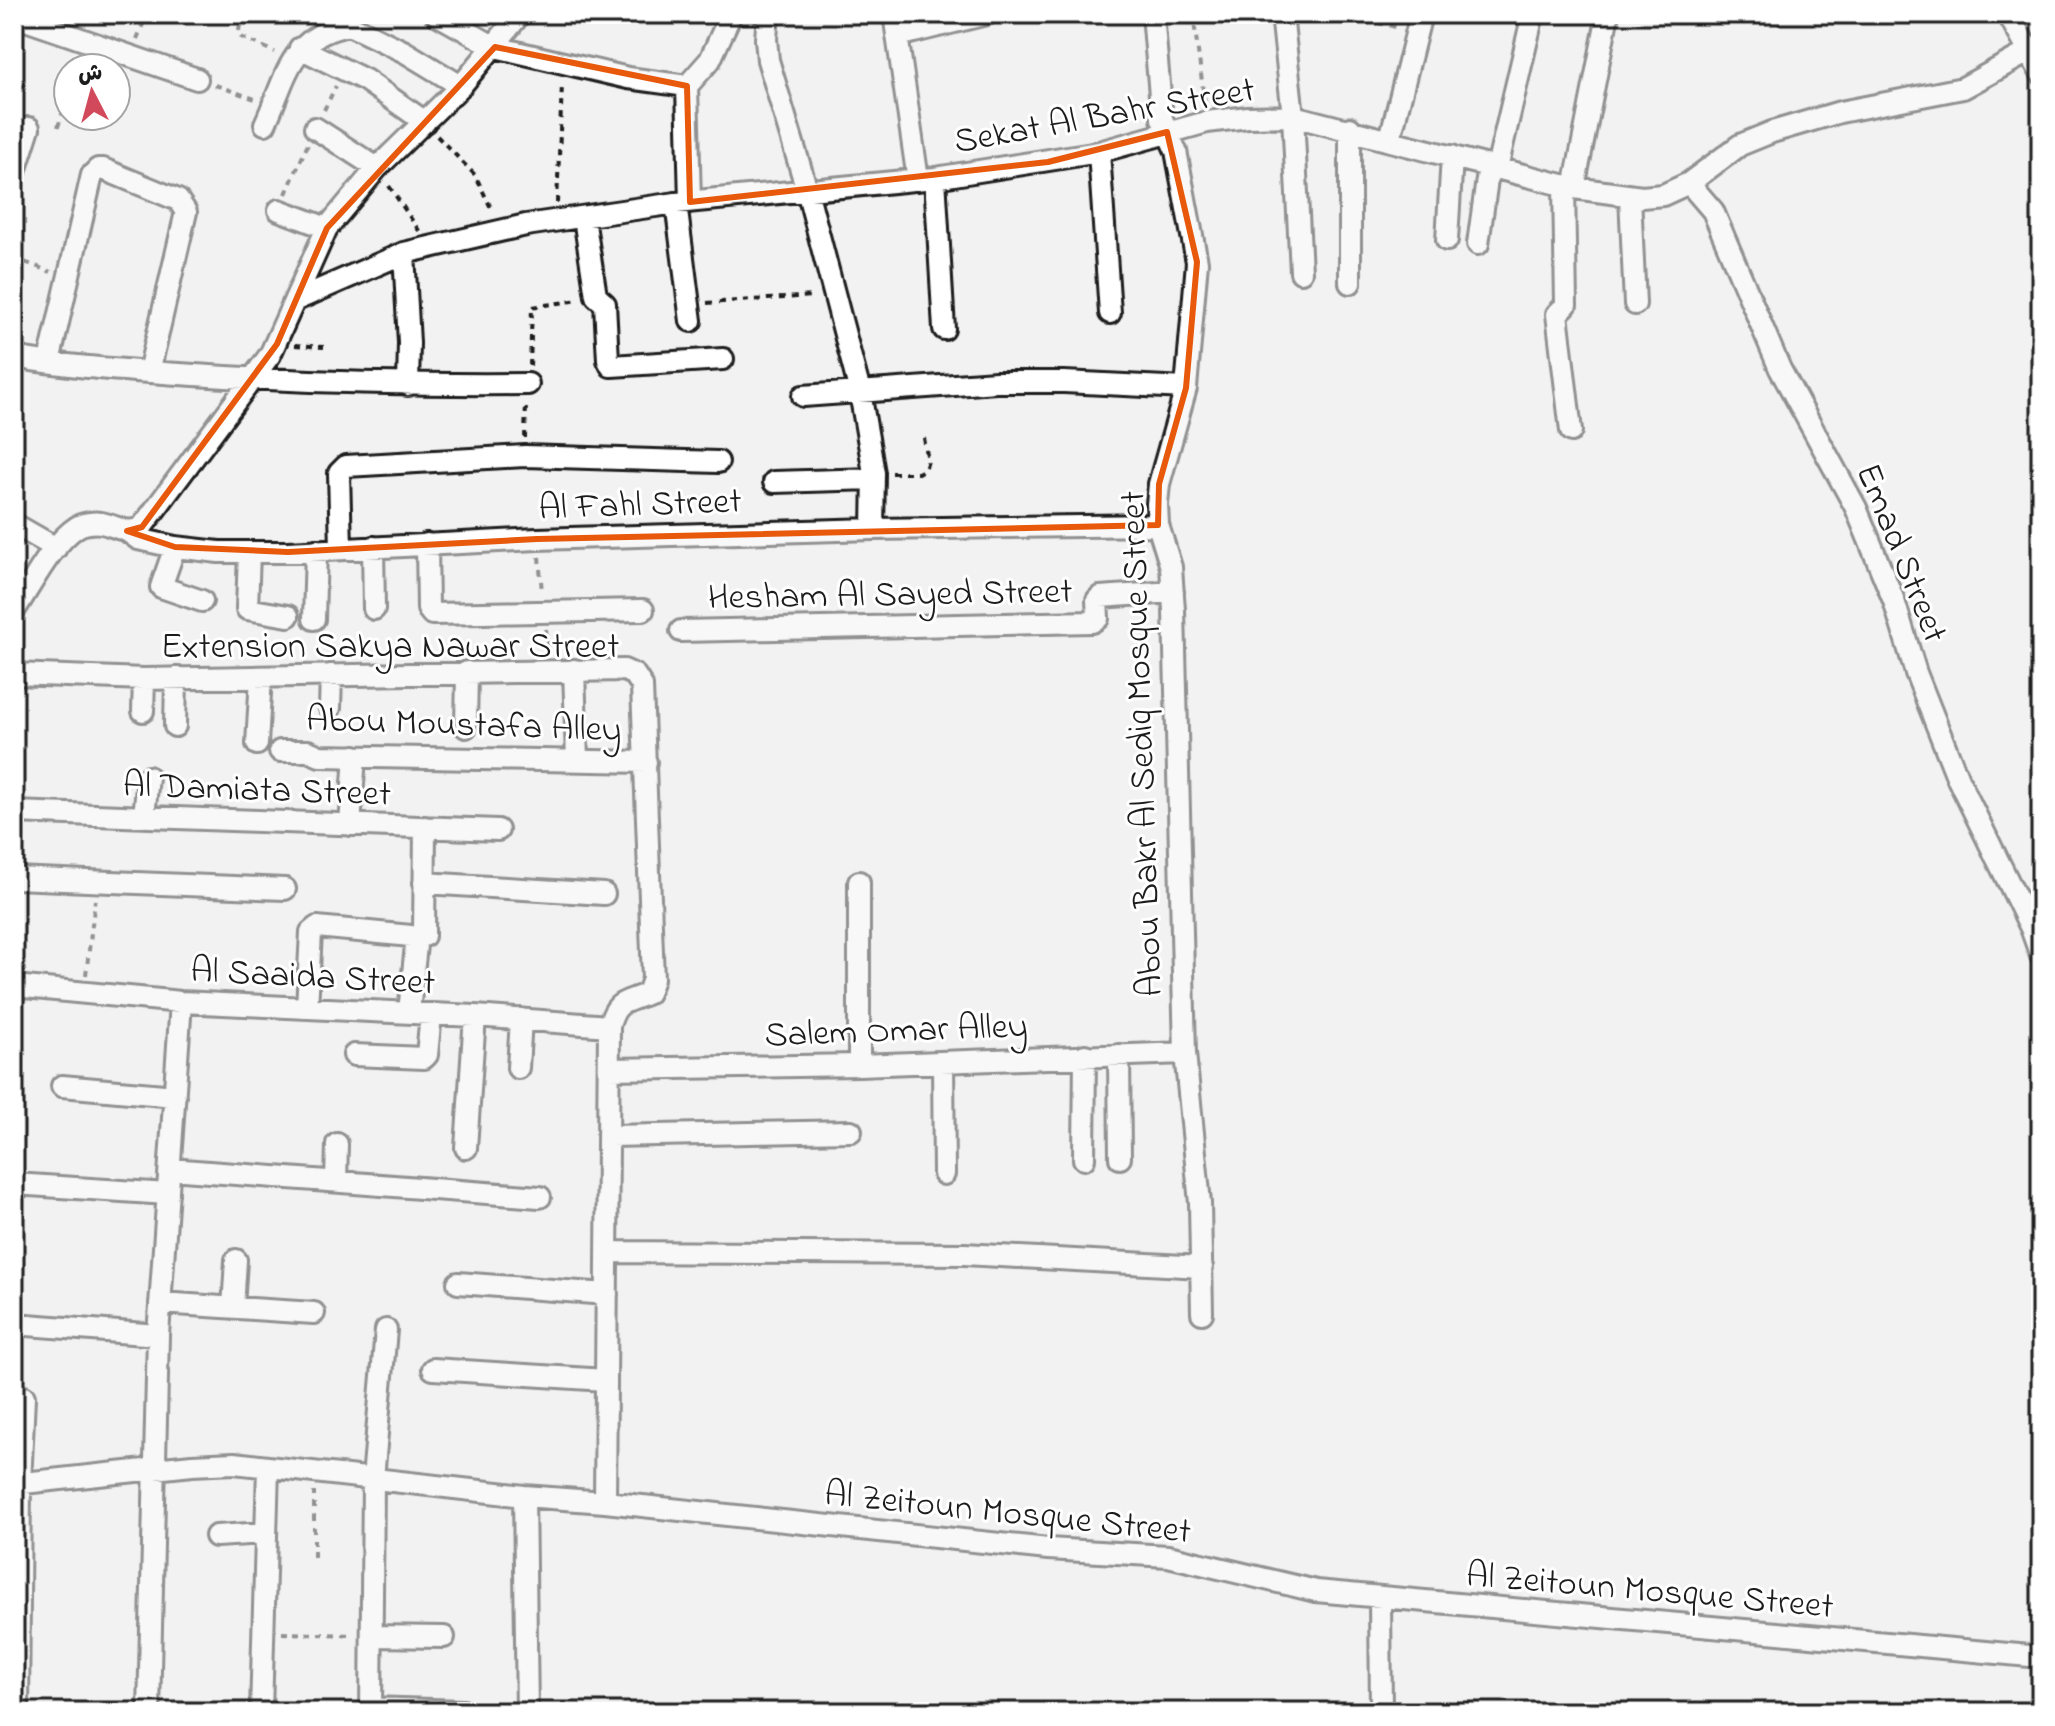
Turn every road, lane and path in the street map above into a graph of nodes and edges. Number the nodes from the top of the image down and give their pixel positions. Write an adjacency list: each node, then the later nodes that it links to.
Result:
1 (147, 14): 24 (path)
2 (244, 14): 25 (path)
3 (436, 14): 21 (street)
4 (520, 14): 21 (street)
5 (731, 14): 32 (street)
6 (768, 14): 50 (street)
7 (894, 14): 20 (street)
8 (987, 14): 20 (street)
9 (1128, 14): 18 (path)
10 (1153, 14): 40 (street, Abou Bakr Al Sediq Mosque Street)
11 (1193, 14): 36 (path)
12 (1282, 14): 34 (street)
13 (1343, 14): 19 (path)
14 (1533, 14): 44 (street)
15 (1608, 14): 49 (street)
16 (2008, 14): 22 (street)
17 (14, 15): 23 (street)
18 (1095, 15)
19 (1418, 23): 41 (street)
20 (898, 36): 47 (street)
21 (495, 47): 27 (street); 31 (street)
22 (2036, 48): 29 (street); 48 (street, Sekat Al Bahr Street)
23 (119, 52)
24 (132, 52)
25 (296, 54): 28 (street); 31 (street); 33 (street)
26 (132, 57): 30 (street)
27 (563, 61): 32 (street); 55 (path)
28 (345, 69): 35 (street); 38 (path)
29 (2041, 73)
30 (197, 79): 33 (path)
31 (461, 86): 35 (street)
32 (687, 86): 52 (street)
33 (269, 115)
34 (1293, 116): 36 (street, Sekat Al Bahr Street); 39 (street, Sekat Al Bahr Street); 63 (street)
35 (425, 122): 45 (street); 57 (path)
36 (1207, 122): 40 (street, Sekat Al Bahr Street)
37 (29, 128): 46 (street)
38 (315, 128): 45 (street); 53 (path)
39 (1350, 128): 41 (street, Sekat Al Bahr Street); 65 (street)
40 (1167, 132): 42 (street, Sekat Al Bahr Street); 82 (street, Abou Bakr Al Sediq Mosque Street)
41 (1390, 139): 43 (street, Sekat Al Bahr Street)
42 (1099, 152): 47 (street, Sekat Al Bahr Street); 71 (street)
43 (1452, 156): 44 (street, Sekat Al Bahr Street); 58 (street)
44 (1493, 166): 49 (street, Sekat Al Bahr Street); 59 (street)
45 (377, 168): 56 (street); 60 (path)
46 (14, 175)
47 (926, 179): 50 (street, Sekat Al Bahr Street); 72 (street)
48 (1689, 183): 51 (street, Sekat Al Bahr Street); 139 (street, Emad Street)
49 (1569, 187): 51 (street, Sekat Al Bahr Street); 85 (street)
50 (807, 190): 52 (street, Sekat Al Bahr Street); 66 (street)
51 (1630, 196): 69 (street)
52 (683, 203): 54 (street, Sekat Al Bahr Street); 70 (street)
53 (279, 210): 56 (street)
54 (584, 218): 55 (street, Sekat Al Bahr Street); 67 (street)
55 (557, 221): 57 (street, Sekat Al Bahr Street)
56 (327, 228): 68 (street)
57 (498, 231): 60 (street, Sekat Al Bahr Street)
58 (1447, 240)
59 (1478, 244)
60 (430, 247): 61 (street, Sekat Al Bahr Street)
61 (404, 253): 68 (street, Sekat Al Bahr Street); 81 (street)
62 (14, 258): 64 (path)
63 (1301, 272)
64 (68, 279): 77 (street); 78 (street)
65 (1350, 283)
66 (833, 294): 70 (path); 83 (street)
67 (597, 298): 76 (street); 80 (path)
68 (296, 300): 73 (street)
69 (1635, 304)
70 (690, 313)
71 (1110, 313)
72 (944, 329)
73 (277, 344): 74 (path); 79 (street)
74 (324, 347)
75 (14, 357): 77 (street)
76 (723, 359)
77 (49, 362): 78 (street)
78 (149, 372): 79 (street)
79 (253, 379): 81 (street); 94 (street)
80 (528, 384): 81 (street); 87 (path)
81 (408, 385)
82 (1186, 388): 83 (street); 92 (street, Abou Bakr Al Sediq Mosque Street)
83 (860, 392): 84 (street); 89 (street)
84 (803, 396)
85 (1571, 431)
86 (924, 438): 89 (path)
87 (525, 456): 88 (street); 99 (street)
88 (718, 462)
89 (873, 476): 90 (street); 93 (street)
90 (774, 482)
91 (14, 524): 98 (street)
92 (1158, 525): 93 (street, Al Fahl Street); 102 (street, Abou Bakr Al Sediq Mosque Street)
93 (873, 529): 95 (street, Al Fahl Street)
94 (127, 531): 96 (street, Al Fahl Street); 98 (street, Al Fahl Street)
95 (427, 544): 97 (street, Al Fahl Street); 105 (street)
96 (175, 547): 101 (street, Al Fahl Street); 103 (street)
97 (373, 547): 99 (street, Al Fahl Street); 104 (street)
98 (56, 548): 106 (street)
99 (341, 548): 100 (street, Al Fahl Street)
100 (316, 550): 101 (street, Al Fahl Street); 108 (street)
101 (249, 552): 107 (street)
102 (1173, 592): 109 (street, Hesham Al Sayed Street); 149 (street, Abou Bakr Al Sediq Mosque Street)
103 (202, 601)
104 (374, 609)
105 (643, 610)
106 (14, 611)
107 (288, 616)
108 (314, 619)
109 (681, 631)
110 (574, 670): 111 (street, Extension Sakya Nawar Street); 124 (street); 125 (street, Extension Sakya Nawar Street)
111 (467, 672): 113 (street, Extension Sakya Nawar Street); 120 (street)
112 (14, 674): 116 (street, Extension Sakya Nawar Street)
113 (331, 675): 114 (street, Extension Sakya Nawar Street); 117 (street)
114 (261, 677): 115 (street, Extension Sakya Nawar Street); 121 (street)
115 (176, 678): 116 (street, Extension Sakya Nawar Street); 119 (street)
116 (144, 679): 118 (street)
117 (330, 708)
118 (143, 711)
119 (175, 726)
120 (466, 727)
121 (257, 744)
122 (280, 751): 123 (street, Abou Moustafa Alley)
123 (355, 756): 124 (street, Abou Moustafa Alley); 129 (street)
124 (577, 760): 125 (street, Abou Moustafa Alley)
125 (646, 762): 148 (street, Extension Sakya Nawar Street)
126 (148, 777): 128 (street)
127 (14, 812): 128 (street, Al Damiata Street)
128 (144, 816): 129 (street, Al Damiata Street)
129 (350, 825): 130 (street, Al Damiata Street)
130 (425, 827): 131 (street, Al Damiata Street); 135 (street)
131 (498, 830)
132 (14, 878): 133 (street)
133 (97, 881): 136 (street); 141 (path)
134 (859, 882): 154 (street)
135 (424, 883): 137 (street); 138 (street)
136 (285, 889)
137 (604, 894)
138 (424, 936)
139 (2041, 956)
140 (14, 986): 141 (street, Al Saaida Street)
141 (84, 993): 142 (street, Al Saaida Street)
142 (181, 1002): 143 (street, Al Saaida Street); 158 (street)
143 (307, 1008): 144 (street, Al Saaida Street); 144 (street)
144 (409, 1012): 145 (street, Al Saaida Street)
145 (431, 1014): 146 (street, Al Saaida Street); 150 (street)
146 (475, 1016): 147 (street, Al Saaida Street); 162 (street)
147 (521, 1019): 148 (street, Al Saaida Street); 155 (street)
148 (609, 1026): 156 (street)
149 (1185, 1053): 152 (street, Salem Omar Alley); 173 (street, Abou Bakr Al Sediq Mosque Street)
150 (354, 1055)
151 (1085, 1055): 152 (street, Salem Omar Alley); 153 (street, Salem Omar Alley); 164 (street)
152 (1119, 1055): 163 (street)
153 (943, 1062): 154 (street, Salem Omar Alley); 166 (street)
154 (859, 1065): 156 (street, Salem Omar Alley)
155 (518, 1068)
156 (609, 1069): 160 (street)
157 (62, 1086): 158 (street)
158 (175, 1096): 165 (street)
159 (851, 1131): 160 (street)
160 (610, 1136): 171 (street)
161 (337, 1144): 167 (street)
162 (466, 1148)
163 (1120, 1158)
164 (1084, 1159)
165 (170, 1169): 167 (street); 169 (street)
166 (944, 1174)
167 (336, 1181): 170 (street)
168 (14, 1184): 169 (street)
169 (168, 1194): 176 (street)
170 (540, 1197)
171 (607, 1252): 173 (street); 175 (street)
172 (236, 1260): 177 (street)
173 (1202, 1267): 179 (street, Abou Bakr Al Sediq Mosque Street)
174 (458, 1283): 175 (street)
175 (607, 1294): 184 (street)
176 (160, 1303): 177 (street); 182 (street)
177 (233, 1308): 178 (street)
178 (314, 1313)
179 (1202, 1313)
180 (14, 1324): 182 (street)
181 (386, 1330): 189 (street)
182 (158, 1335): 187 (street)
183 (433, 1369): 184 (street)
184 (606, 1380): 192 (street)
185 (24, 1397): 190 (street)
186 (268, 1467): 187 (street, Al Zeitoun Mosque Street); 188 (street, Al Zeitoun Mosque Street); 193 (street)
187 (157, 1468): 190 (street, Al Zeitoun Mosque Street); 204 (street)
188 (315, 1472): 189 (street, Al Zeitoun Mosque Street); 195 (path)
189 (373, 1479): 191 (street, Al Zeitoun Mosque Street); 198 (street)
190 (17, 1484): 203 (street)
191 (524, 1496): 192 (street, Al Zeitoun Mosque Street); 206 (street)
192 (605, 1502): 196 (street, Al Zeitoun Mosque Street)
193 (266, 1533): 194 (street); 197 (street)
194 (216, 1536)
195 (314, 1557)
196 (1380, 1598): 200 (street, Al Zeitoun Mosque Street); 207 (street)
197 (263, 1632): 198 (path); 205 (street)
198 (372, 1636): 199 (street); 201 (street)
199 (444, 1637)
200 (2041, 1657)
201 (371, 1710): 202 (street)
202 (463, 1711)
203 (18, 1712)
204 (149, 1712)
205 (261, 1712)
206 (527, 1712)
207 (1381, 1712)

